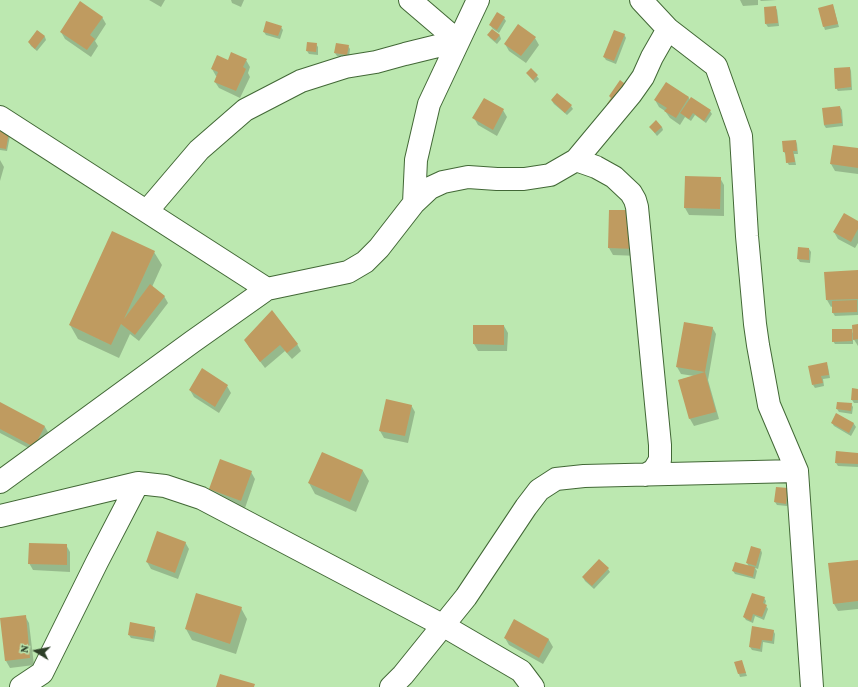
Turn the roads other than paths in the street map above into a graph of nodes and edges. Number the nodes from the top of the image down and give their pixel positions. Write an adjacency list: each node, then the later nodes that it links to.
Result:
1 (410, 0): 5 (street)
2 (478, 0): 5 (street)
3 (641, 0): 4 (street)
4 (668, 28): 7 (street); 11 (street)
5 (458, 41): 8 (street); 9 (street)
6 (0, 117): 9 (street)
7 (576, 160): 8 (street); 12 (street)
8 (414, 203): 10 (street)
9 (147, 211): 10 (street)
10 (267, 289): 13 (street)
11 (797, 472): 12 (street); 20 (street)
12 (645, 475): 16 (street)
13 (0, 482)
14 (138, 483): 15 (street); 16 (street); 17 (street)
15 (0, 516)
16 (444, 626): 18 (street); 19 (street)
17 (21, 687)
18 (391, 687)
19 (533, 687)
20 (812, 687)

